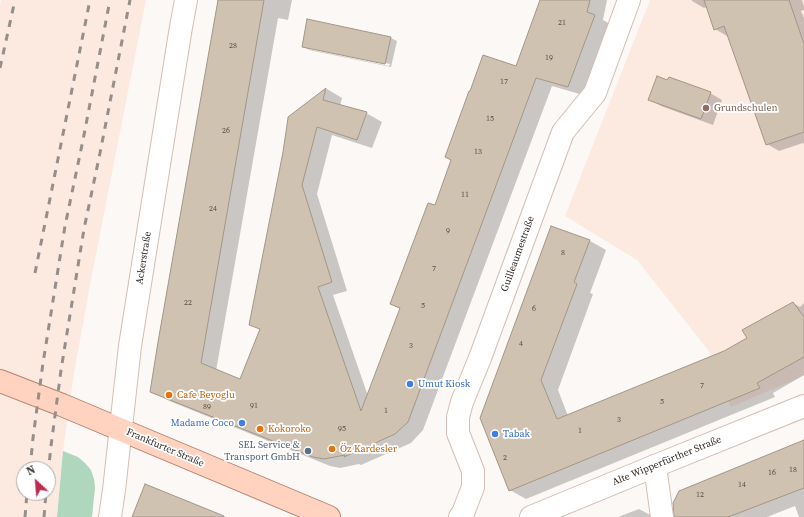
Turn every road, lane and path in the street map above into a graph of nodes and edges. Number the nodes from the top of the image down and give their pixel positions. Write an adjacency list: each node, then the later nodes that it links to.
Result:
1 (186, 0): 5 (street, Ackerstraße)
2 (629, 0): 9 (street, Guilleaumestraße)
3 (0, 381): 5 (main road, Frankfurter Straße)
4 (804, 406): 6 (street, Alte Wipperfürther Straße)
5 (121, 430): 7 (street, Ackerstraße); 8 (main road, Frankfurter Straße)
6 (655, 466): 10 (street, Alte Wipperfürther Straße); 11 (street)
7 (110, 517)
8 (329, 517)
9 (460, 517)
10 (531, 517)
11 (662, 517)

